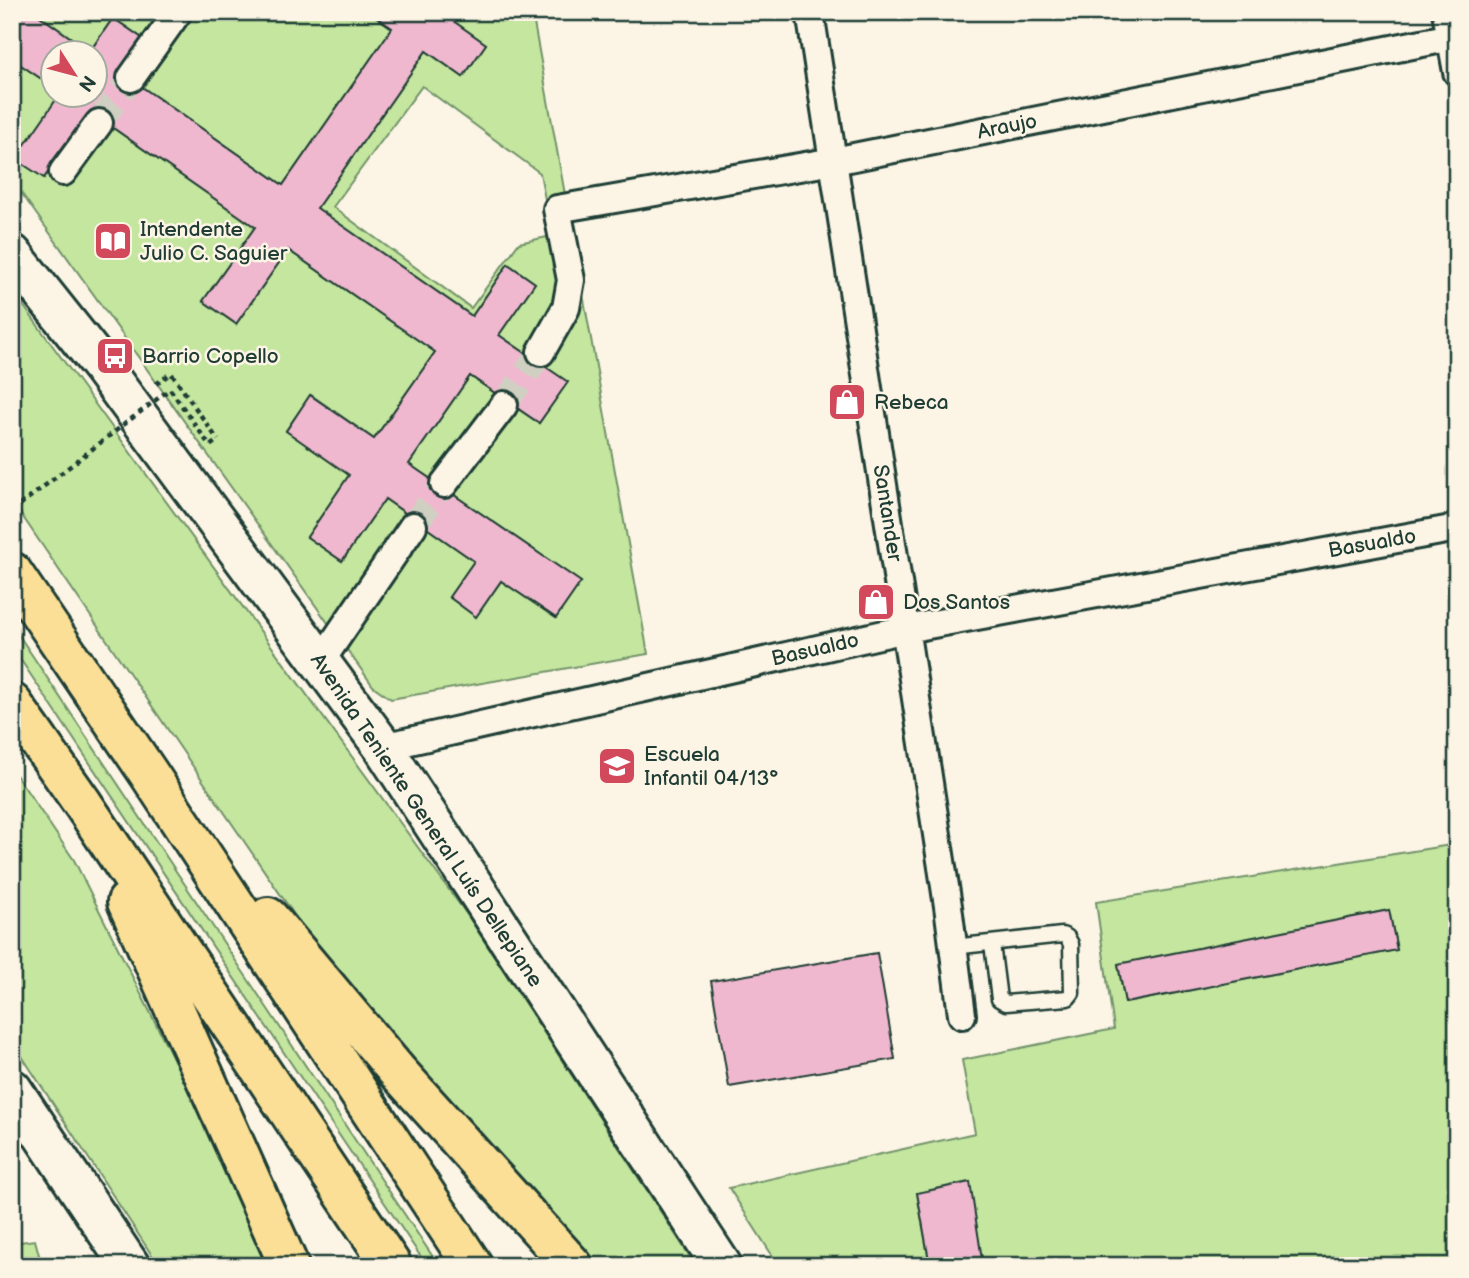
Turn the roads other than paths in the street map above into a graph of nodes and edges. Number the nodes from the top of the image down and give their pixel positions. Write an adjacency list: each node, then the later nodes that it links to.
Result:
1 (178, 12): 5 (street)
2 (810, 12): 7 (street, Santander)
3 (1451, 29): 4 (street); 7 (street, Araujo)
4 (1457, 72)
5 (131, 78)
6 (99, 123): 8 (street)
7 (834, 161): 10 (street, Araujo); 16 (street, Santander)
8 (63, 172)
9 (12, 254): 17 (street, Avenida Teniente General Luís Dellepiane)
10 (541, 352)
11 (504, 405): 12 (street)
12 (444, 484)
13 (413, 526): 17 (street)
14 (1457, 528): 16 (street, Basualdo)
15 (12, 572): 20 (highway)
16 (906, 629): 19 (street, Basualdo); 23 (street, Santander)
17 (321, 661): 19 (street, Avenida Teniente General Luís Dellepiane)
18 (12, 703): 21 (highway)
19 (383, 747): 31 (street, Avenida Teniente General Luís Dellepiane)
20 (149, 774): 29 (highway); 30 (highway)
21 (83, 804): 27 (highway); 28 (highway)
22 (992, 944): 22 (lane); 23 (lane)
23 (953, 947): 24 (street, Santander)
24 (962, 1015)
25 (12, 1089): 26 (street)
26 (130, 1266)
27 (289, 1266)
28 (392, 1266)
29 (473, 1266)
30 (573, 1266)
31 (722, 1266)

